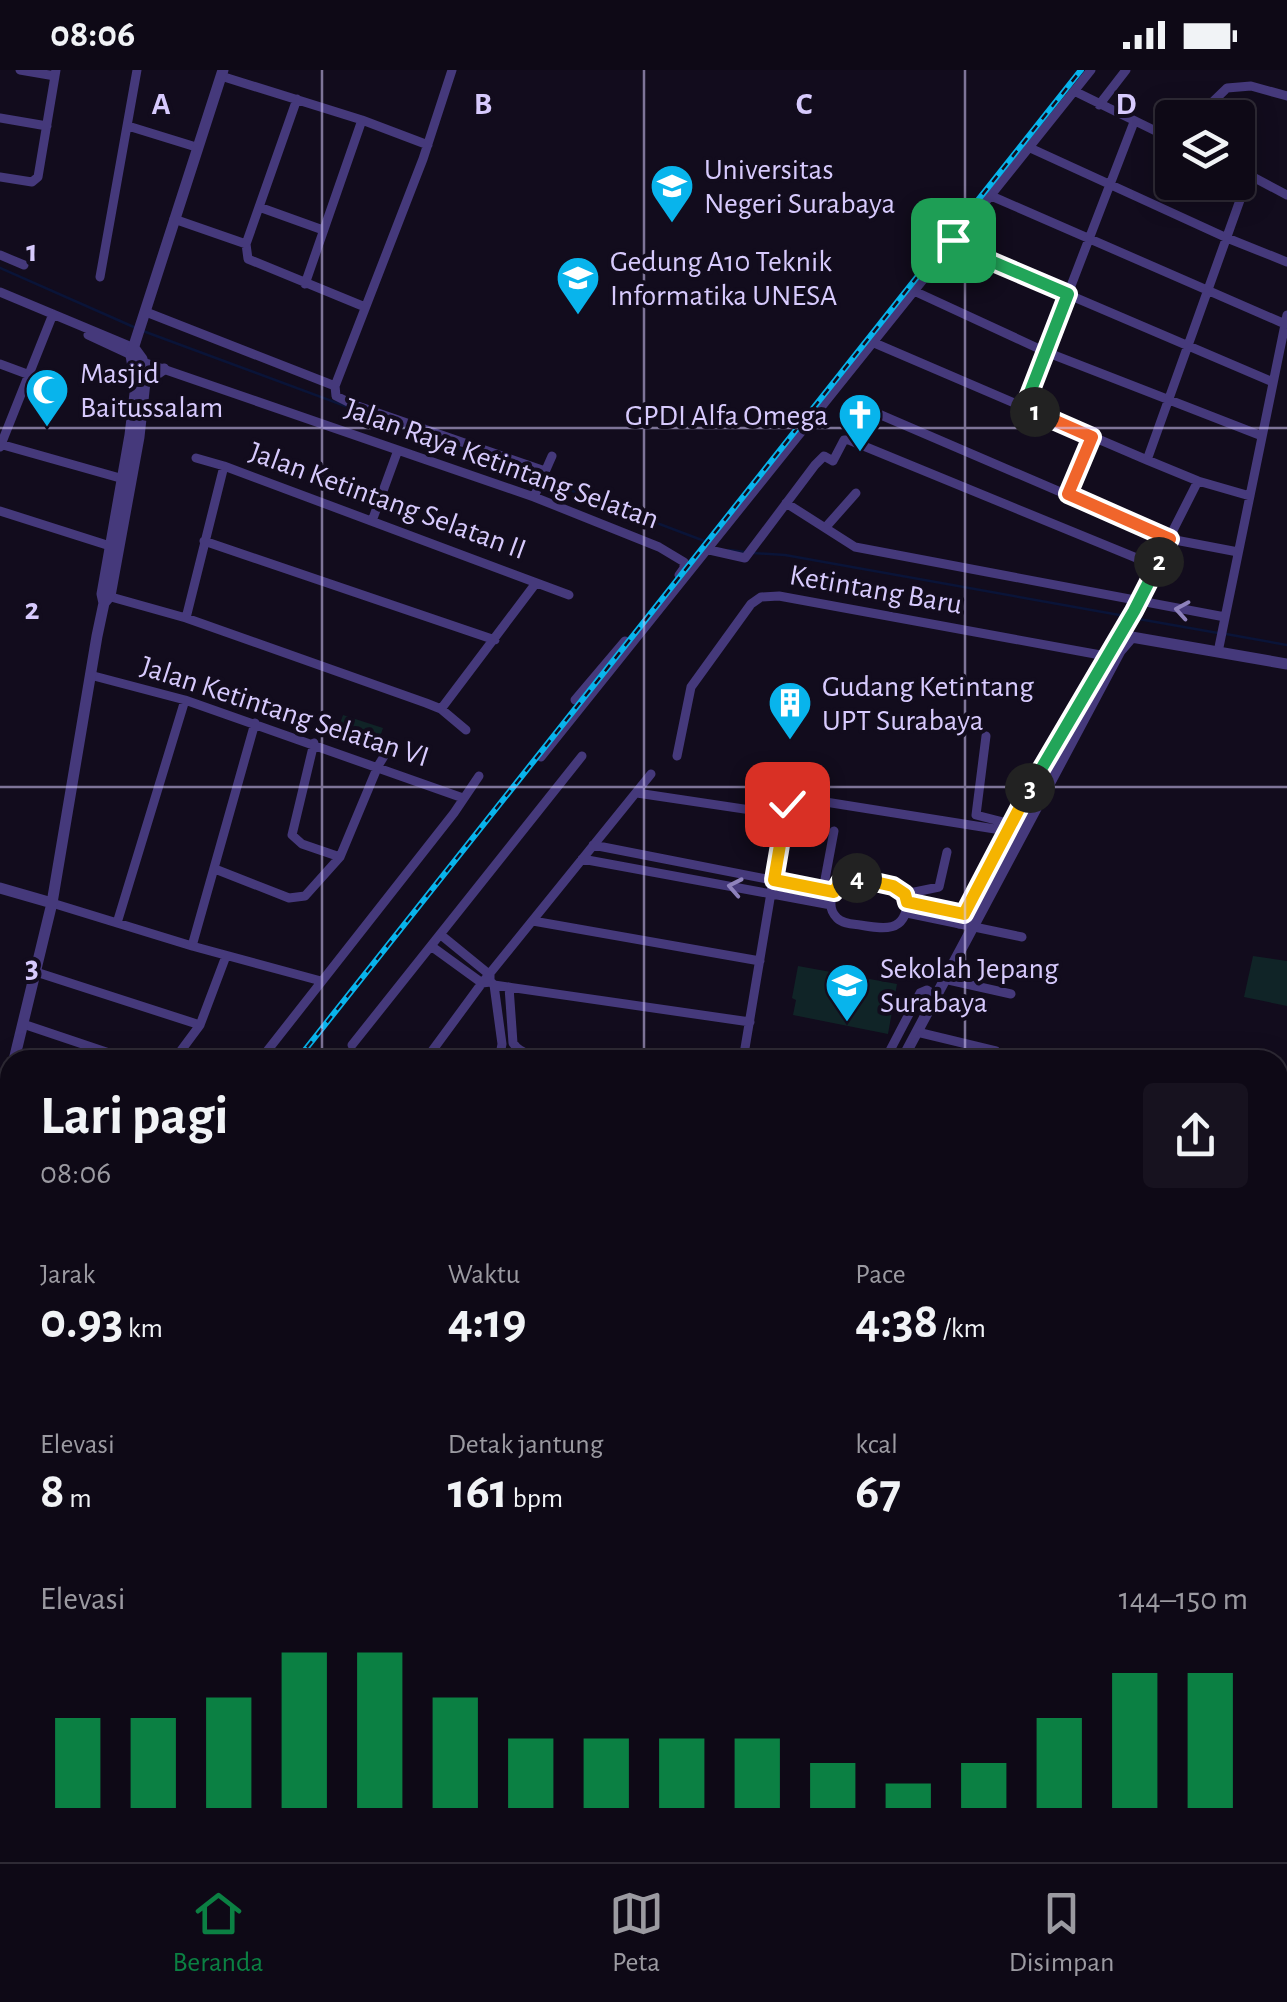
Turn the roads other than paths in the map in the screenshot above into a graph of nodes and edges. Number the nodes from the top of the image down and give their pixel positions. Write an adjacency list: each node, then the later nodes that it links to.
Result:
1 (20, 70): 6 (street)
2 (137, 70): 17 (street)
3 (452, 70): 19 (street)
4 (1090, 70): 8 (street)
5 (1126, 70): 12 (street)
6 (56, 73): 16 (street)
7 (222, 73): 10 (street); 20 (street)
8 (1074, 91): 12 (street); 21 (street)
9 (1287, 96): 11 (street)
10 (297, 98): 14 (street); 28 (street)
11 (1215, 100)
12 (1099, 105): 15 (street)
13 (0, 118): 16 (street)
14 (362, 120): 19 (street); 30 (street)
15 (1134, 122): 18 (street); 24 (street)
16 (47, 126): 22 (street)
17 (128, 126): 20 (street); 38 (street)
18 (1155, 131)
19 (428, 145): 44 (street)
20 (196, 147): 29 (street)
21 (1028, 147): 24 (street); 25 (street)
22 (0, 177)
23 (1255, 178): 26 (street)
24 (1110, 186): 31 (street); 32 (street)
25 (989, 195): 32 (street); 33 (street)
26 (1287, 195)
27 (1240, 200): 31 (street)
28 (260, 206): 30 (street); 34 (street)
29 (174, 219): 34 (street); 45 (street)
30 (323, 230): 39 (street)
31 (1227, 238): 36 (street); 41 (street)
32 (1089, 239): 41 (street); 43 (street)
33 (953, 240): 40 (street); 43 (street)
34 (246, 244): 39 (street)
35 (0, 255): 37 (street)
36 (1287, 262)
37 (24, 266)
38 (100, 277)
39 (305, 284): 44 (street)
40 (914, 291): 48 (street); 51 (street)
41 (1208, 291): 47 (street); 49 (street)
42 (0, 292): 46 (street, Jalan Raya Ketintang Selatan)
43 (1068, 294): 49 (street); 51 (street)
44 (365, 307): 57 (street)
45 (146, 313): 50 (street); 57 (street)
46 (50, 315): 50 (street, Jalan Raya Ketintang Selatan); 54 (street)
47 (1286, 320): 56 (street)
48 (872, 342): 59 (street); 83 (street)
49 (1188, 346): 56 (street); 58 (street)
50 (136, 352): 53 (street, Jalan Raya Ketintang Selatan); 55 (street); 70 (street)
51 (1046, 352): 58 (street); 59 (street)
52 (0, 364): 54 (street)
53 (164, 369): 55 (street); 64 (street, Jalan Raya Ketintang Selatan)
54 (27, 374): 63 (street)
55 (145, 382): 70 (street)
56 (1273, 382): 61 (street)
57 (335, 386): 69 (street)
58 (1168, 401): 61 (street); 67 (street)
59 (1024, 408): 62 (street)
60 (867, 409): 74 (street)
61 (1262, 436): 75 (street)
62 (1092, 437): 67 (street); 74 (street)
63 (0, 445): 70 (street)
64 (398, 450): 72 (street, Jalan Raya Ketintang Selatan); 78 (street)
65 (552, 456): 69 (street)
66 (196, 458): 68 (street)
67 (1147, 460): 71 (street)
68 (224, 466): 78 (street, Jalan Ketintang Selatan II); 81 (street, Jalan Ketintang Selatan II)
69 (544, 474): 72 (street)
70 (126, 480): 82 (street); 88 (street)
71 (1198, 481): 75 (street); 80 (street)
72 (536, 493): 99 (street, Jalan Raya Ketintang Selatan)
73 (856, 493): 79 (street)
74 (1068, 494): 80 (street)
75 (1250, 496): 84 (street)
76 (786, 503): 79 (street); 83 (street); 85 (street)
77 (0, 511): 82 (street)
78 (372, 521): 86 (street, Jalan Ketintang Selatan II)
79 (826, 528): 89 (street)
80 (1170, 539): 84 (street); 85 (street)
81 (204, 541): 90 (street, Jalan Ketintang Selatan II); 93 (street)
82 (110, 546): 88 (street)
83 (707, 546): 108 (street)
84 (1238, 552): 91 (street)
85 (1156, 566): 89 (street)
86 (536, 582): 87 (street, Jalan Ketintang Selatan II); 93 (street)
87 (569, 595)
88 (105, 598): 90 (street); 97 (street)
89 (1136, 607): 91 (street, one-way to 89); 92 (street)
90 (186, 618): 100 (street)
91 (1225, 622): 94 (street)
92 (1125, 633): 94 (street); 95 (street); 130 (street)
93 (494, 640): 100 (street)
94 (1218, 652): 96 (street)
95 (1106, 656): 107 (street, Ketintang Baru); 115 (street)
96 (1287, 664)
97 (90, 674): 98 (street, Jalan Ketintang Selatan VI); 127 (street)
98 (186, 700): 101 (street, Jalan Ketintang Selatan VI); 132 (street)
99 (575, 700)
100 (440, 709): 102 (street)
101 (255, 723): 104 (street, Jalan Ketintang Selatan VI); 122 (street)
102 (466, 730)
103 (986, 736): 115 (street)
104 (314, 743): 109 (street, Jalan Ketintang Selatan VI); 120 (street)
105 (390, 748): 109 (street)
106 (582, 756): 133 (street)
107 (678, 756)
108 (541, 757)
109 (378, 766): 113 (street, Jalan Ketintang Selatan VI); 120 (street)
110 (651, 774): 112 (street)
111 (479, 776): 113 (street)
112 (637, 792): 114 (street); 118 (street)
113 (464, 798): 141 (street)
114 (784, 815): 116 (street); 123 (street)
115 (1011, 824): 130 (street)
116 (995, 830)
117 (834, 831): 125 (street)
118 (593, 846): 121 (street); 123 (street)
119 (947, 852): 128 (street)
120 (340, 857): 122 (street)
121 (582, 859): 126 (street, one-way to 121); 131 (street)
122 (215, 869): 135 (street)
123 (774, 880): 125 (street); 126 (street)
124 (0, 888): 127 (street)
125 (828, 891): 128 (street); 129 (street)
126 (771, 894): 129 (street); 138 (street)
127 (52, 903): 132 (street); 139 (street)
128 (906, 903): 129 (street); 130 (street)
129 (831, 905)
130 (968, 920): 134 (street); 140 (street)
131 (533, 921): 138 (street); 142 (street)
132 (117, 922): 135 (street)
133 (441, 935): 136 (street); 142 (street)
134 (1022, 938)
135 (192, 946): 137 (street)
136 (431, 946): 142 (street); 150 (street)
137 (226, 956): 141 (street); 148 (street)
138 (760, 961): 146 (street)
139 (36, 972): 147 (street); 148 (street)
140 (944, 979): 144 (street); 145 (street)
141 (320, 980): 154 (street)
142 (489, 981): 143 (street); 155 (street); 156 (street)
143 (509, 987): 146 (street); 157 (street)
144 (1011, 994)
145 (936, 996): 149 (street); 159 (street)
146 (750, 1022): 158 (street)
147 (23, 1024): 151 (street); 152 (street)
148 (200, 1025): 153 (street)
149 (916, 1032): 160 (street); 161 (street)
150 (352, 1044)
151 (16, 1050)
152 (100, 1050)
153 (181, 1050)
154 (268, 1050)
155 (433, 1050)
156 (501, 1050)
157 (516, 1050)
158 (746, 1050)
159 (890, 1050)
160 (907, 1050)
161 (992, 1050)

